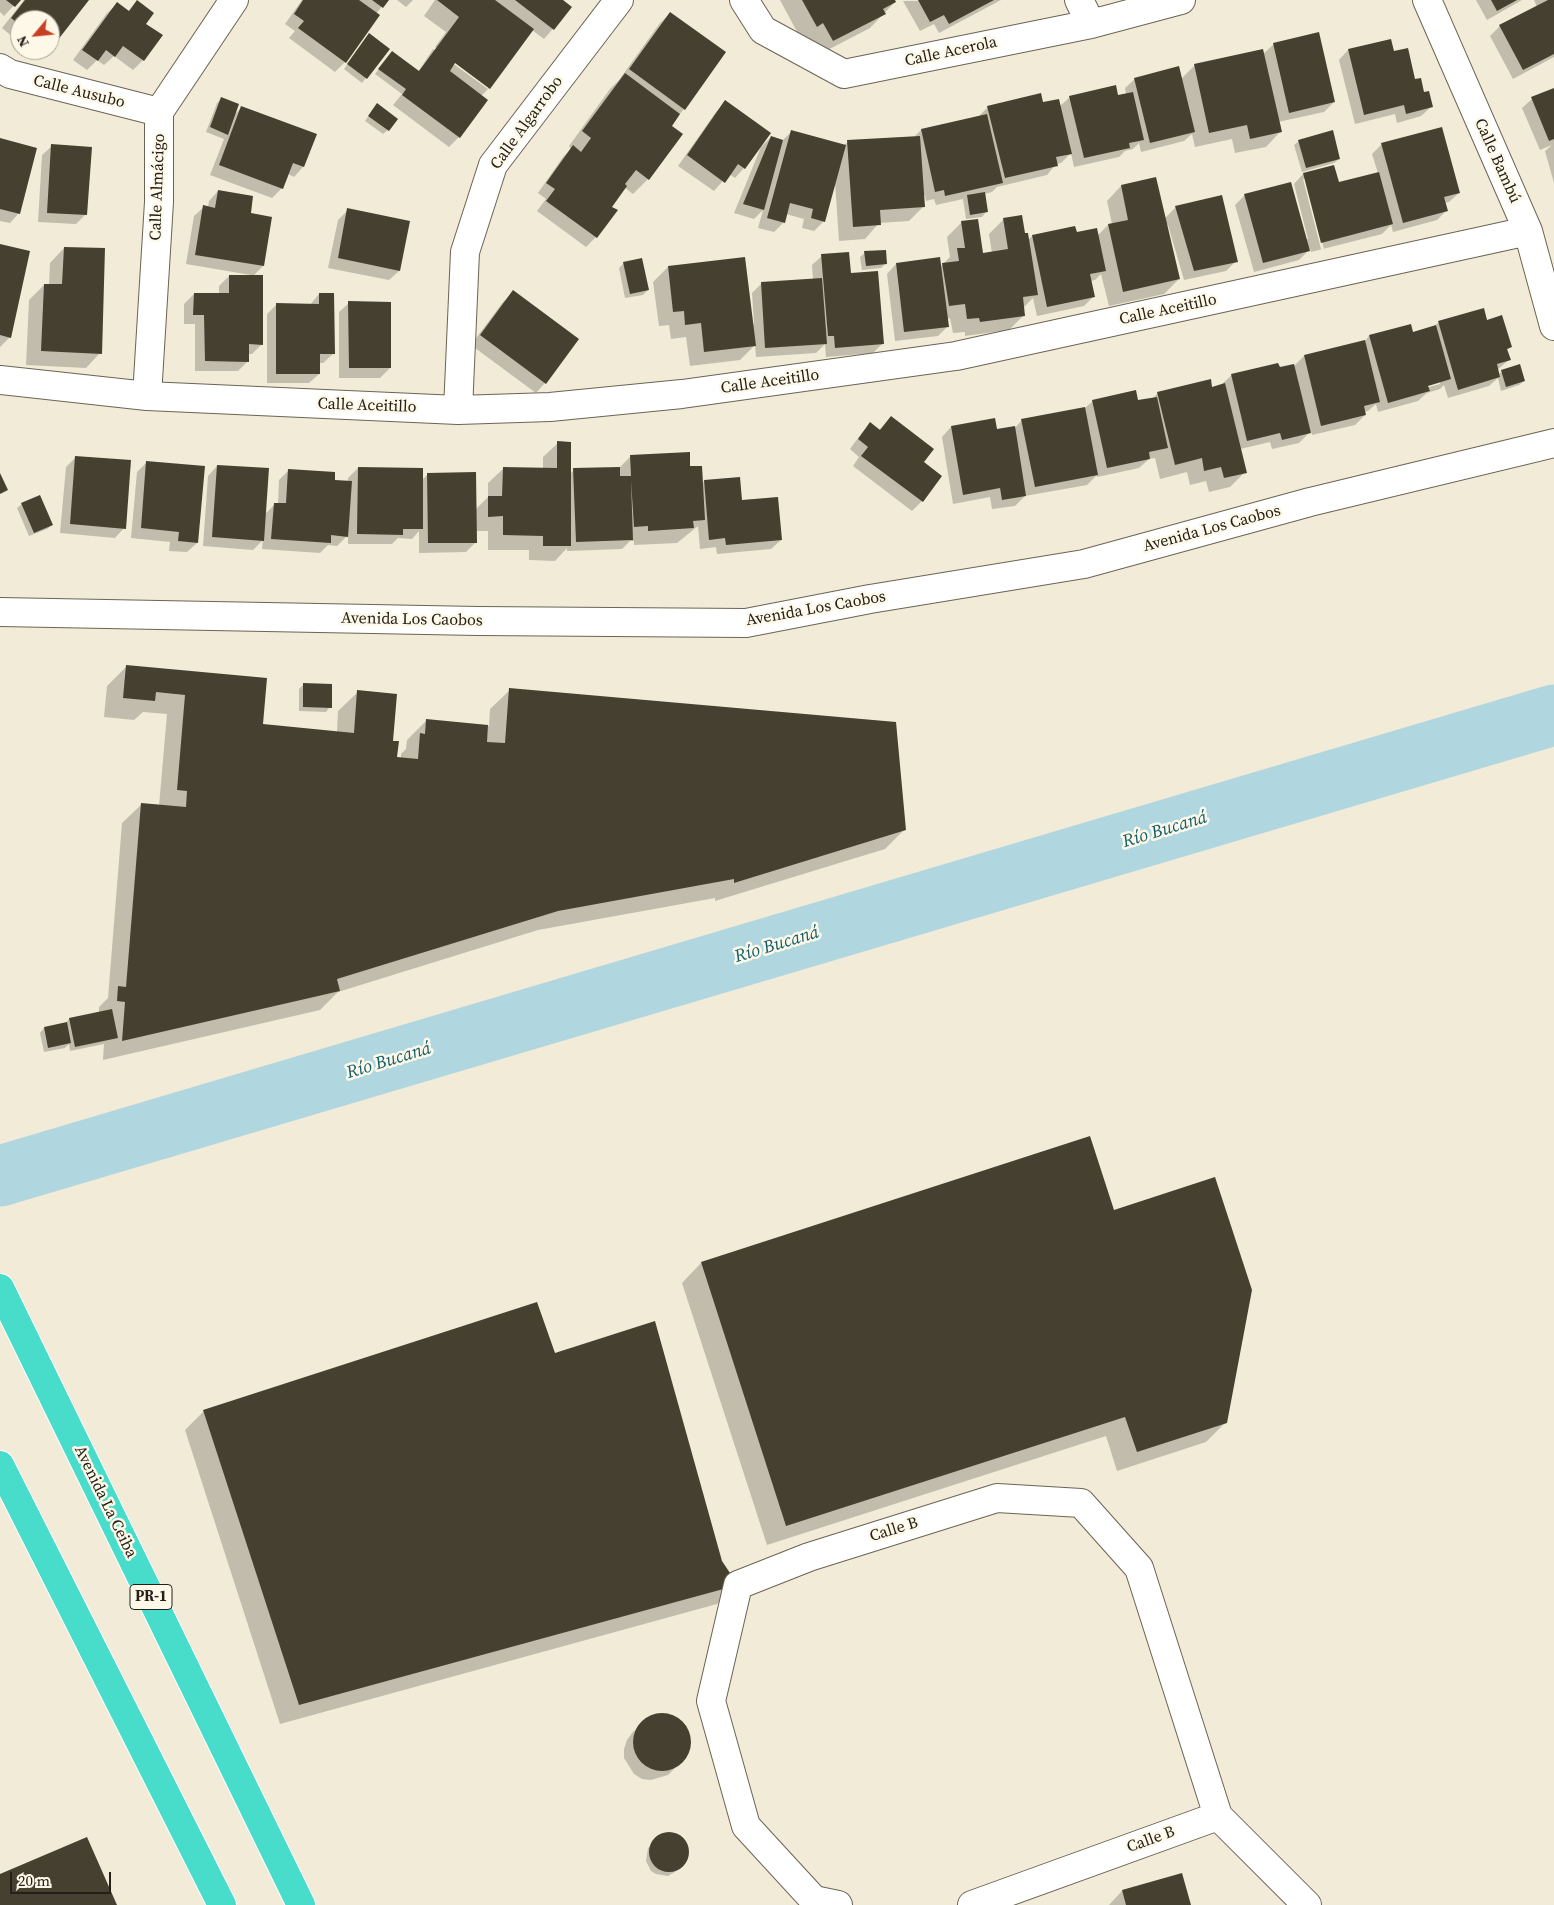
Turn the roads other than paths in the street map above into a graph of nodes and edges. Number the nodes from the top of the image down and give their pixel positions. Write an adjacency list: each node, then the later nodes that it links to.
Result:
1 (234, 0): 8 (street, Calle Almácigo)
2 (619, 0): 13 (street, Calle Algarrobo)
3 (744, 0): 6 (street, Calle Acerola)
4 (1181, 0): 6 (street, Calle Acerola)
5 (1427, 0): 9 (street, Calle Bambú)
6 (1085, 12)
7 (0, 68): 8 (street, Calle Ausubo)
8 (159, 112): 12 (street, Calle Almácigo)
9 (1528, 231): 10 (street, Calle Bambú); 13 (street, Calle Aceitillo)
10 (1554, 326)
11 (0, 380): 12 (street, Calle Aceitillo)
12 (147, 396): 13 (street, Calle Aceitillo)
13 (458, 410)
14 (1554, 443): 15 (street, Avenida Los Caobos)
15 (0, 612)
16 (0, 1288): 20 (highway, Avenida La Ceiba / PR-1)
17 (0, 1465): 19 (highway)
18 (1218, 1816): 21 (street, Calle B); 22 (street, Calle B); 23 (street, Calle B)
19 (222, 1905)
20 (302, 1905)
21 (838, 1905)
22 (972, 1905)
23 (1307, 1905)

